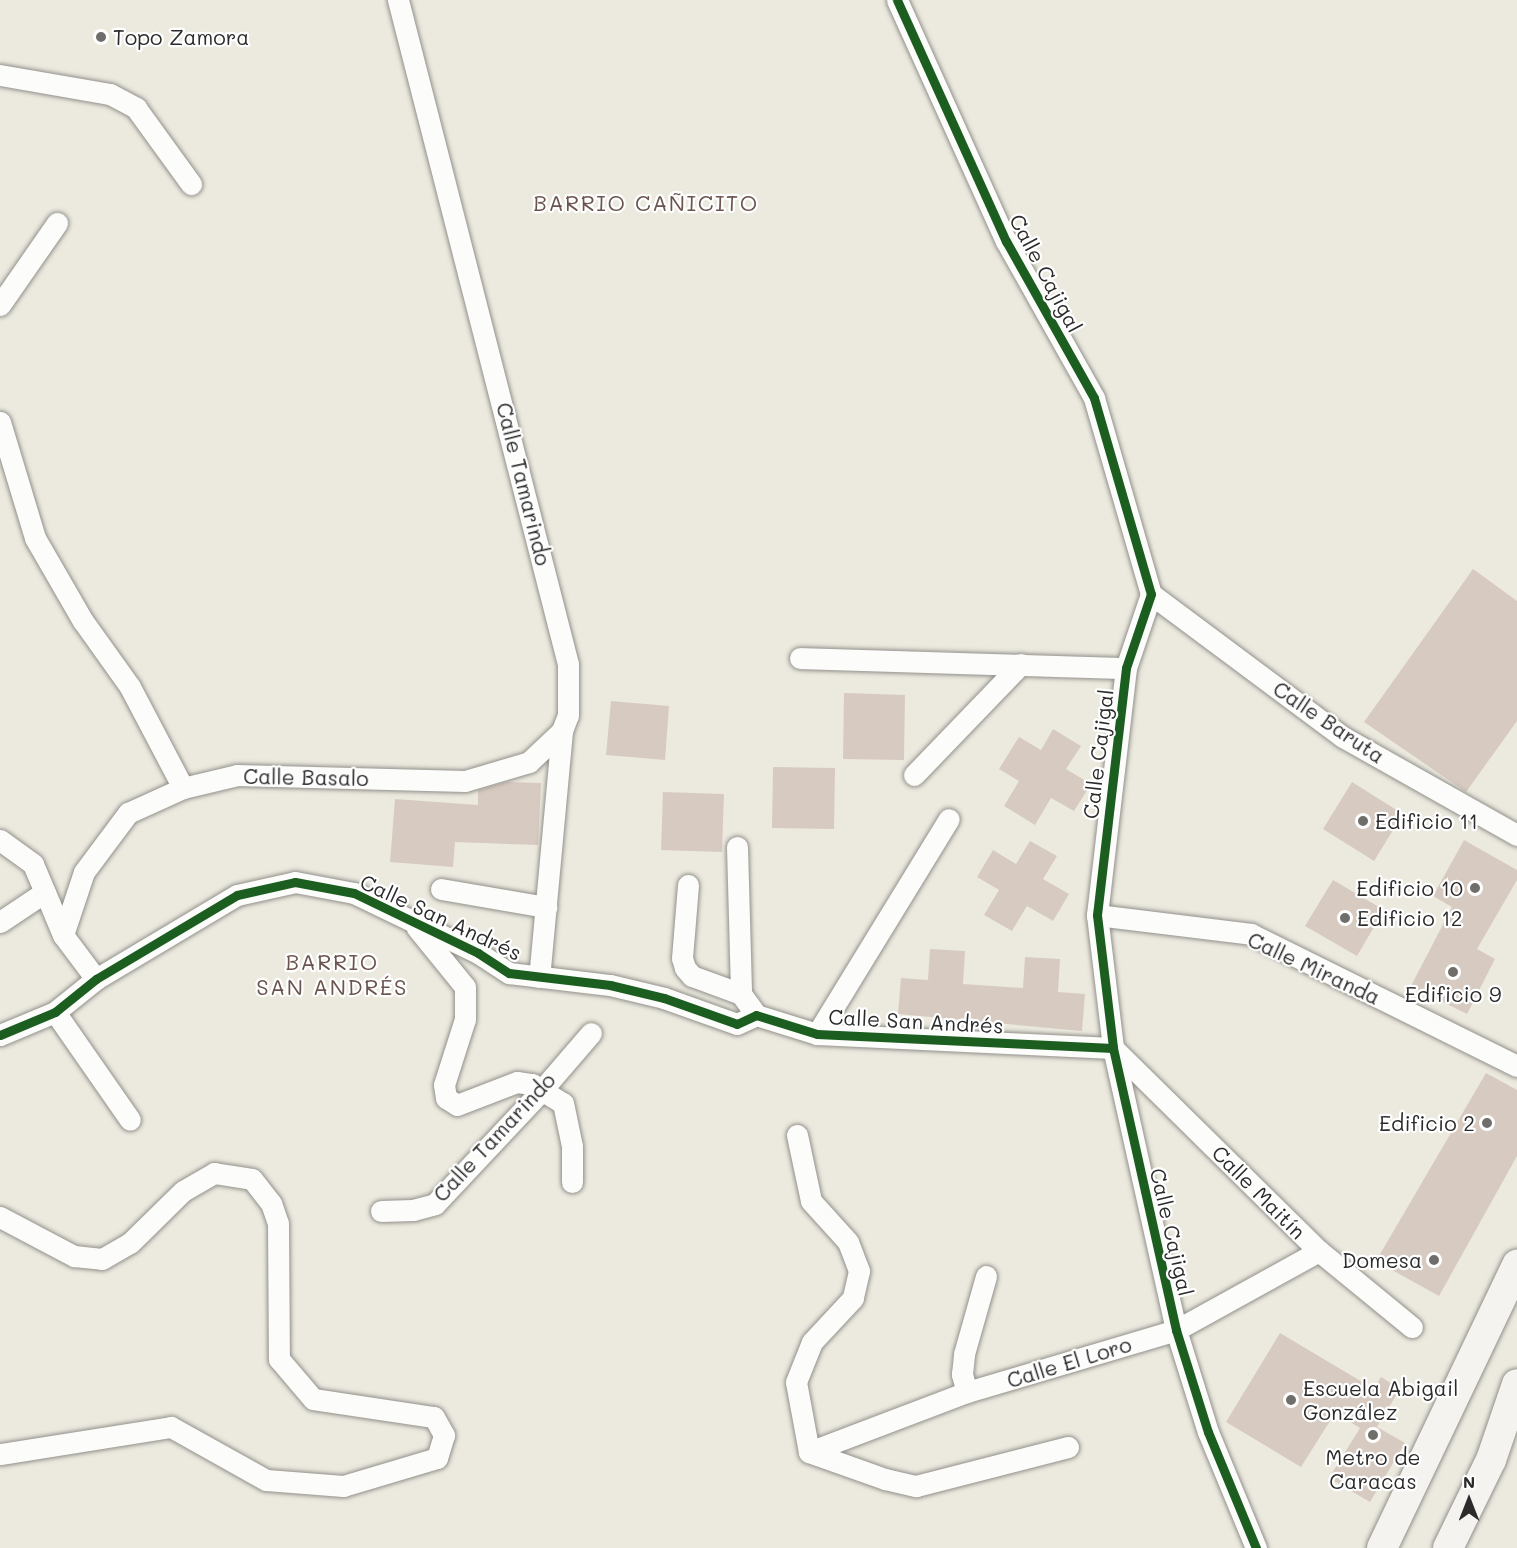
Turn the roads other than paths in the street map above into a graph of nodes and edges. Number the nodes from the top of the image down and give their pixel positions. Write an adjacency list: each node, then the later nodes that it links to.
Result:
1 (398, 0): 12 (street, Calle Tamarindo)
2 (897, 0): 8 (street, Calle Cajigal)
3 (0, 75): 4 (street)
4 (191, 184)
5 (57, 223): 6 (street)
6 (0, 305)
7 (0, 422): 14 (street)
8 (1151, 594): 11 (street, Calle Cajigal); 16 (street, Calle Baruta)
9 (800, 658): 10 (street)
10 (1021, 664): 11 (street); 13 (street)
11 (1126, 668): 23 (street, Calle Cajigal)
12 (562, 731): 14 (street, Calle Basalo); 22 (street, Calle Tamarindo)
13 (914, 775)
14 (183, 788): 26 (street, Calle Basalo)
15 (948, 819): 33 (street)
16 (1517, 835)
17 (0, 840): 21 (street)
18 (737, 847): 29 (street)
19 (688, 885): 29 (street)
20 (441, 889): 22 (street)
21 (45, 892): 24 (street); 26 (street)
22 (546, 907): 27 (street, Calle Tamarindo)
23 (1097, 915): 35 (street, Calle Cajigal); 36 (street, Calle Miranda)
24 (0, 922)
25 (412, 922): 27 (street, Calle San Andrés); 28 (street, Calle San Andrés); 37 (street)
26 (63, 935): 28 (street)
27 (539, 977): 31 (street, Calle San Andrés)
28 (96, 979): 30 (street, Calle San Andrés)
29 (741, 994): 31 (street)
30 (55, 1012): 34 (street, Calle San Andrés); 38 (street)
31 (756, 1015): 33 (street, Calle San Andrés)
32 (591, 1033): 37 (street, Calle Tamarindo)
33 (817, 1034): 35 (street, Calle San Andrés)
34 (0, 1035)
35 (1113, 1048): 43 (street, Calle Maitín); 47 (street, Calle Cajigal)
36 (1517, 1066)
37 (542, 1090): 40 (street); 41 (street, Calle Tamarindo)
38 (130, 1120)
39 (797, 1135): 53 (street)
40 (572, 1182)
41 (381, 1211)
42 (0, 1217): 52 (street)
43 (1319, 1251): 46 (street, Calle Maitín); 47 (street, Calle El Loro)
44 (1517, 1265): 56 (main road)
45 (986, 1276): 49 (street)
46 (1412, 1328)
47 (1176, 1330): 49 (street, Calle El Loro); 55 (street, Calle Cajigal)
48 (1517, 1384): 57 (main road)
49 (967, 1392): 53 (street, Calle El Loro)
50 (0, 1446): 52 (street)
51 (1068, 1447): 53 (street)
52 (49, 1449): 54 (street)
53 (809, 1452)
54 (0, 1454)
55 (1257, 1548)
56 (1382, 1548)
57 (1448, 1548)

